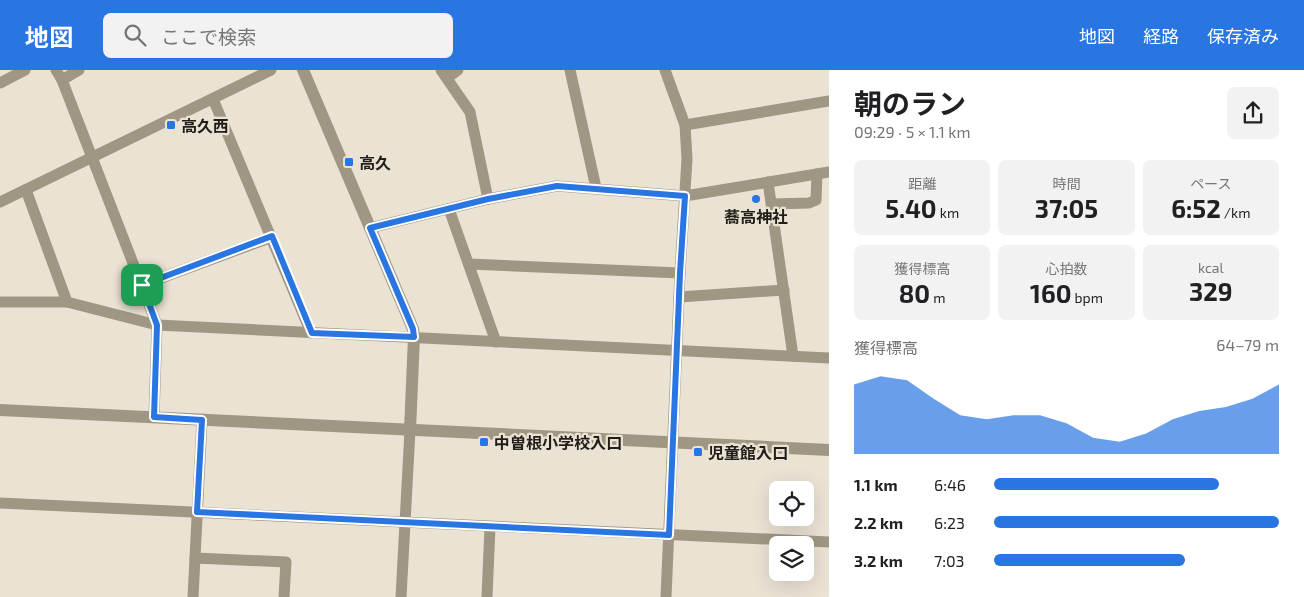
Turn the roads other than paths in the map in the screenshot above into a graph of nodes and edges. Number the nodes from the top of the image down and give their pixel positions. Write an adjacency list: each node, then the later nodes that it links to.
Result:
1 (25, 70): 10 (street)
2 (79, 70): 9 (street)
3 (271, 70): 11 (street)
4 (303, 70): 25 (street)
5 (458, 70): 8 (street)
6 (666, 70): 13 (street)
7 (573, 71): 18 (street)
8 (444, 74): 21 (street)
9 (59, 75): 14 (street)
10 (0, 83)
11 (213, 99): 14 (street); 26 (street)
12 (829, 101): 13 (street)
13 (685, 125): 20 (street)
14 (93, 157): 19 (street); 29 (street)
15 (829, 172): 16 (street)
16 (817, 174): 17 (street); 23 (street)
17 (768, 182): 20 (street); 23 (street)
18 (596, 188): 20 (street); 21 (street)
19 (26, 190): 22 (street); 33 (street)
20 (685, 196): 28 (street)
21 (488, 199): 24 (street)
22 (0, 202)
23 (772, 204): 30 (street)
24 (450, 209): 25 (street); 27 (street)
25 (370, 228): 36 (street)
26 (272, 236): 29 (street); 35 (street)
27 (469, 264): 28 (street); 37 (street)
28 (680, 273): 31 (street)
29 (142, 285): 34 (street)
30 (784, 290): 31 (street); 39 (street)
31 (679, 297): 38 (street)
32 (0, 302): 33 (street)
33 (67, 302): 34 (street)
34 (157, 325): 35 (street); 42 (street)
35 (312, 333): 36 (street)
36 (414, 337): 37 (street); 44 (street)
37 (496, 342): 38 (street)
38 (678, 351): 39 (street); 45 (street)
39 (793, 356): 40 (street)
40 (829, 358)
41 (0, 410): 42 (street)
42 (154, 417): 43 (street)
43 (202, 420): 44 (street); 48 (street)
44 (410, 430): 45 (street); 49 (street)
45 (674, 444): 46 (street); 51 (street)
46 (829, 450)
47 (0, 503): 48 (street)
48 (197, 512): 49 (street); 53 (street)
49 (404, 522): 50 (street); 56 (street)
50 (490, 527): 51 (street); 57 (street)
51 (669, 535): 52 (street); 58 (street)
52 (829, 542)
53 (195, 558): 54 (street); 55 (street)
54 (193, 597)
55 (284, 597)
56 (401, 597)
57 (488, 597)
58 (666, 597)

